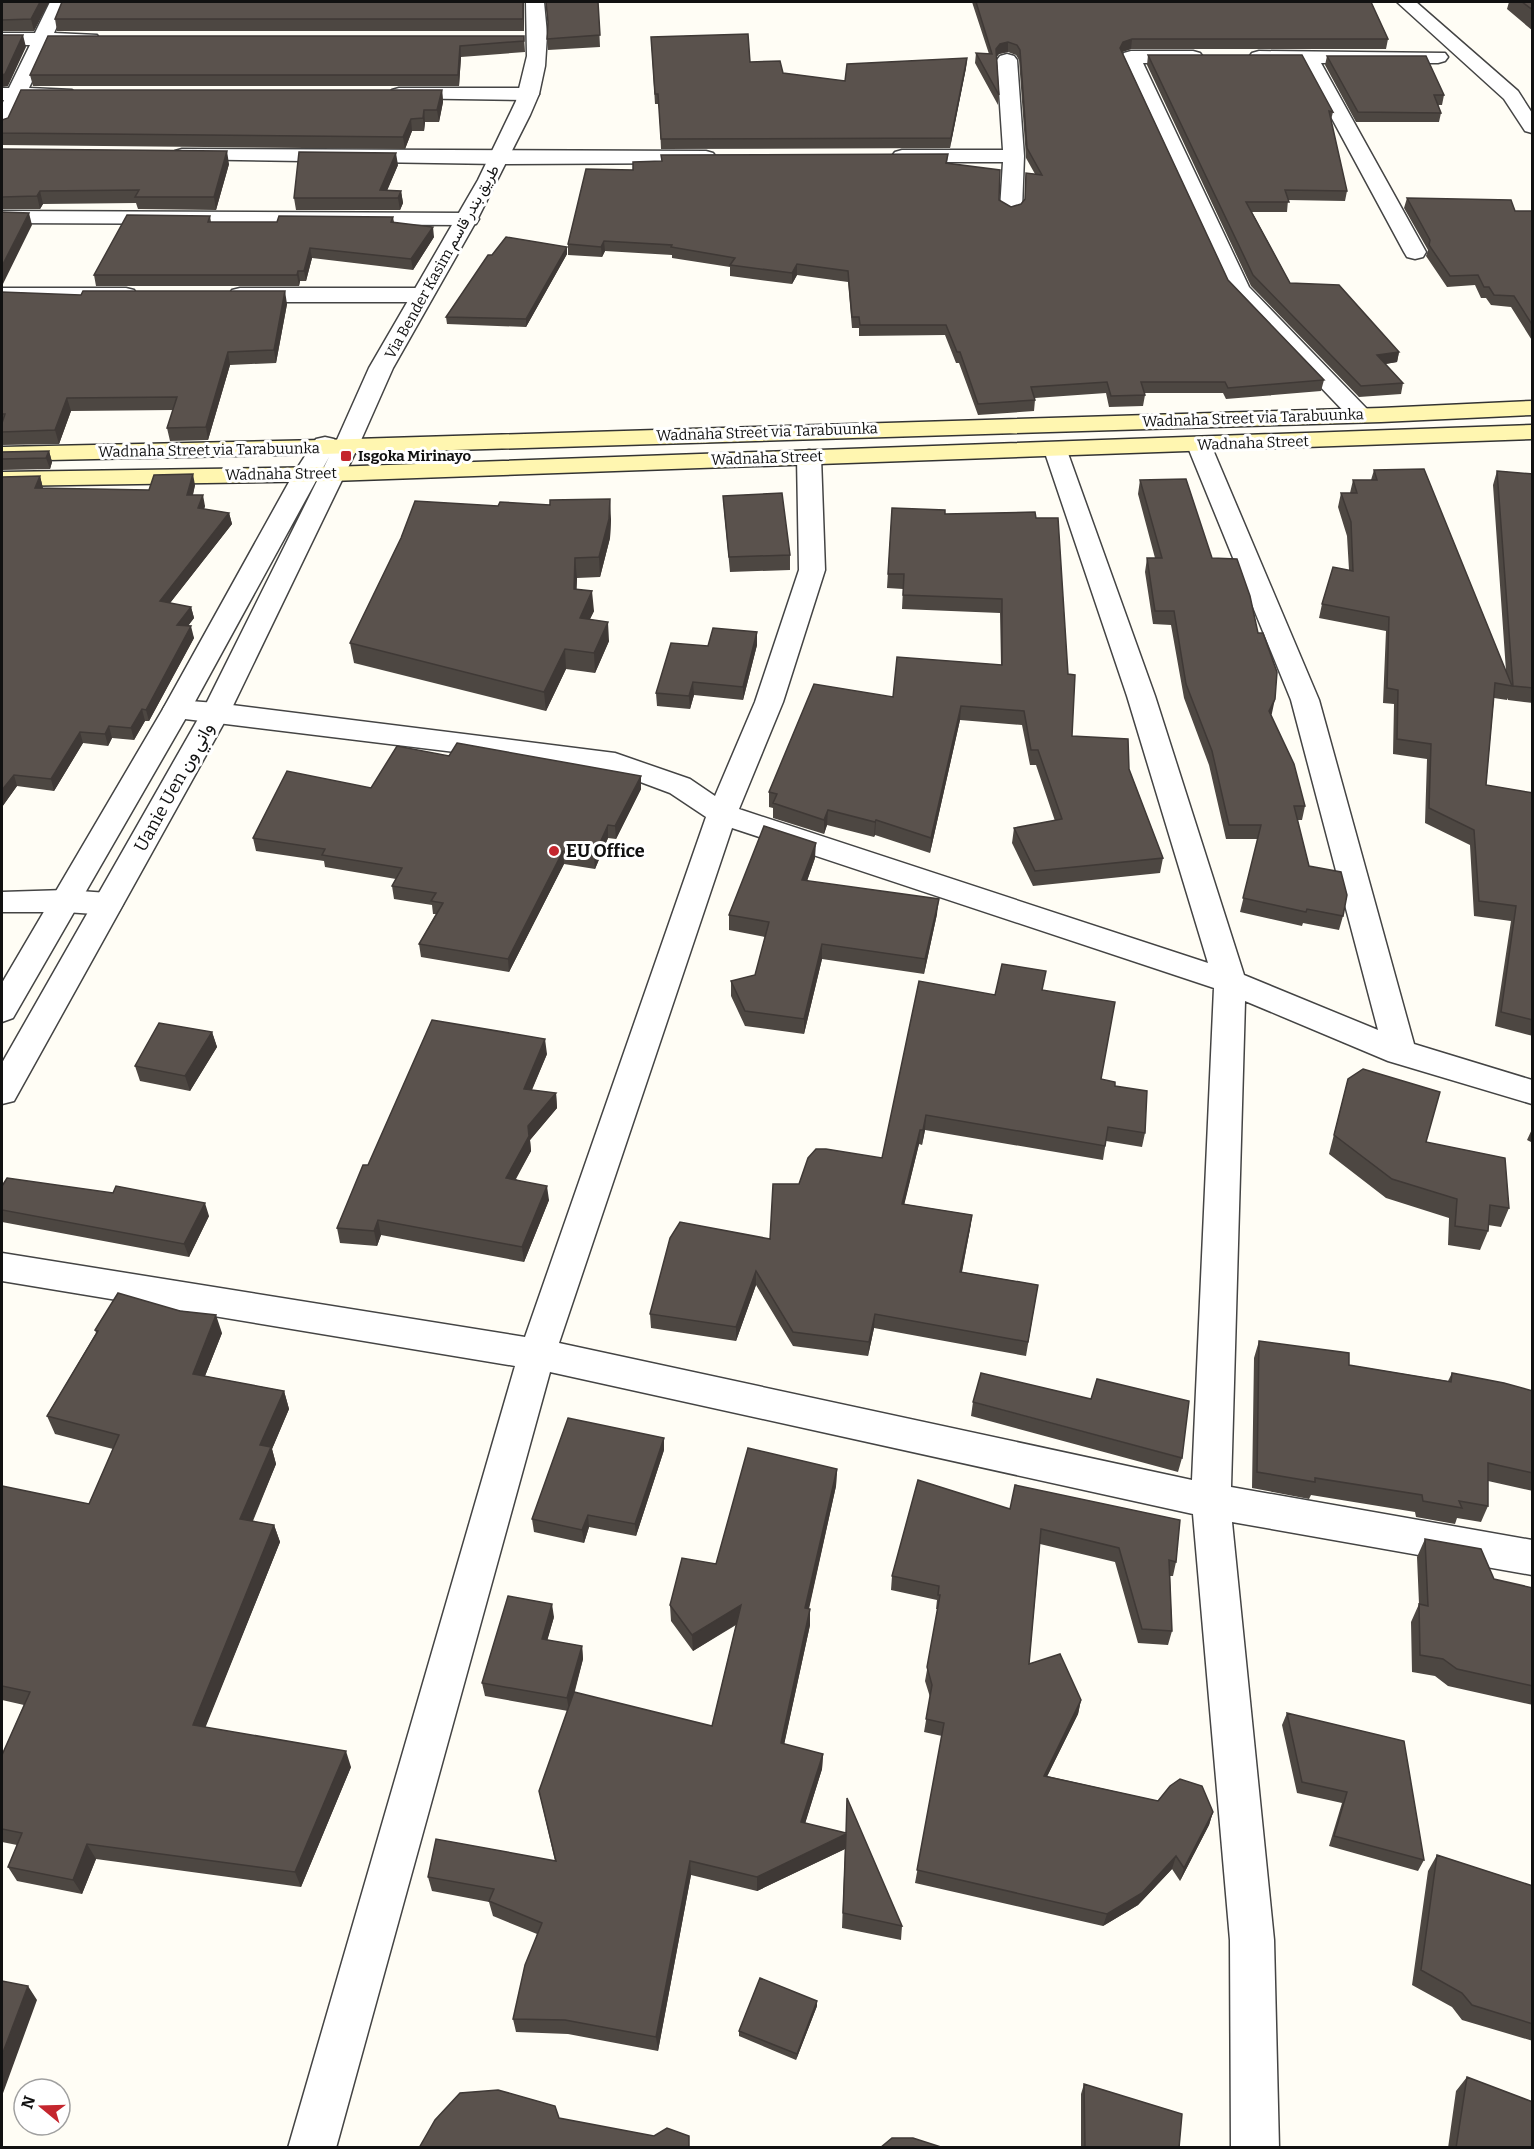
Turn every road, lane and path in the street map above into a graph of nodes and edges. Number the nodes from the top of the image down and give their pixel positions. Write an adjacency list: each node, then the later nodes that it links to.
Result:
1 (58, 2): 5 (street)
2 (535, 2): 8 (street, Via Bender Kasim طريق بندر قاسم)
3 (1406, 2): 19 (street)
4 (2, 39): 5 (street)
5 (41, 39): 6 (street); 14 (street)
6 (112, 39)
7 (515, 39): 8 (street)
8 (538, 39): 17 (street, Via Bender Kasim طريق بندر قاسم)
9 (1214, 57): 34 (street)
10 (1237, 57): 11 (street)
11 (1308, 57): 12 (street); 28 (street)
12 (1438, 57)
13 (1007, 60): 22 (street)
14 (8, 94): 15 (street); 18 (street)
15 (87, 94)
16 (386, 94): 17 (street)
17 (529, 94): 24 (street, Via Bender Kasim طريق بندر قاسم)
18 (2, 125)
19 (1533, 127)
20 (168, 155): 24 (street)
21 (883, 156): 22 (street)
22 (1014, 156): 25 (street)
23 (727, 157): 24 (street)
24 (500, 158): 27 (street, Via Bender Kasim طريق بندر قاسم)
25 (1011, 209)
26 (2, 218): 27 (street)
27 (468, 219): 29 (street, Via Bender Kasim طريق بندر قاسم)
28 (1415, 252)
29 (420, 294): 32 (street); 40 (street, Via Bender Kasim طريق بندر قاسم)
30 (2, 295): 31 (street)
31 (145, 295)
32 (217, 295)
33 (1533, 408): 34 (main road, Wadnaha Street via Tarabuunka)
34 (1360, 415): 40 (main road, Wadnaha Street via Tarabuunka)
35 (1533, 432): 36 (main road, Wadnaha Street)
36 (1199, 446): 37 (main road, Wadnaha Street); 50 (street)
37 (1056, 450): 39 (main road, Wadnaha Street); 48 (street)
38 (2, 454): 40 (main road, Wadnaha Street via Tarabuunka)
39 (809, 457): 40 (main road, Wadnaha Street); 44 (street)
40 (326, 460): 41 (main road, Wadnaha Street); 42 (street, Uanie Uen واني ون); 43 (street, Uanie Uen واني ون)
41 (2, 479)
42 (177, 709): 43 (street); 45 (street, Uanie Uen واني ون)
43 (216, 712): 44 (street); 47 (street, Uanie Uen واني ون)
44 (722, 814): 48 (street); 54 (street)
45 (66, 901): 46 (street); 47 (street); 49 (street, Uanie Uen واني ون)
46 (2, 902)
47 (108, 904): 51 (street, Uanie Uen واني ون)
48 (1230, 982): 50 (street); 55 (street)
49 (2, 1010)
50 (1400, 1052): 52 (street)
51 (2, 1092)
52 (1533, 1092)
53 (2, 1267): 54 (street)
54 (537, 1354): 55 (street); 57 (street)
55 (1211, 1501): 56 (street); 58 (street)
56 (1533, 1557)
57 (312, 2148)
58 (1255, 2148)

